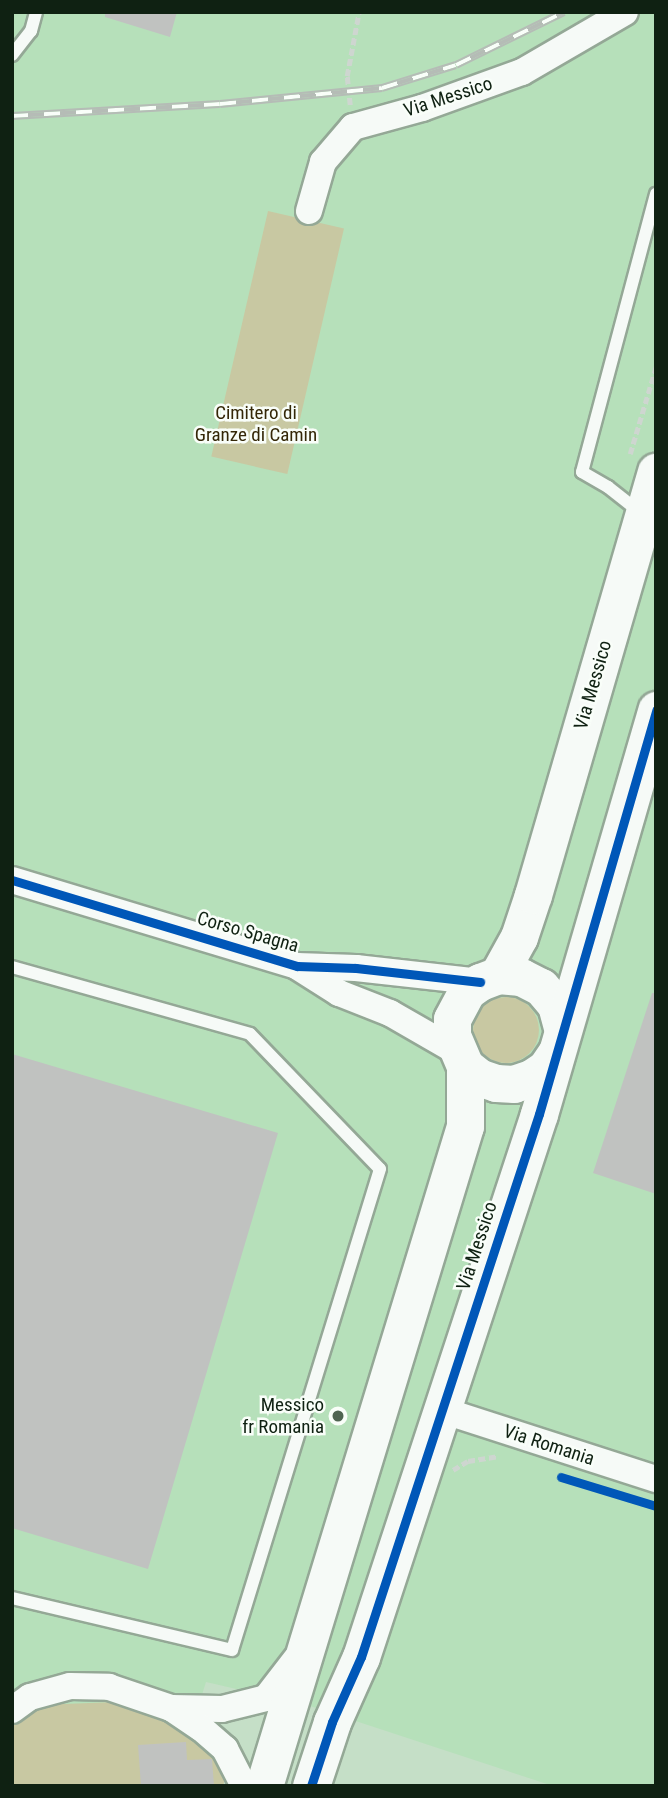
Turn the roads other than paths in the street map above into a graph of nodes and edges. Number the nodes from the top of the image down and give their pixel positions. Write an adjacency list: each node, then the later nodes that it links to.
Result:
1 (36, 12): 3 (lane)
2 (625, 12): 5 (street, Via Messico)
3 (12, 55)
4 (656, 194): 7 (lane)
5 (309, 211)
6 (656, 471): 7 (street, Via Messico)
7 (643, 514): 12 (street, Via Messico)
8 (656, 710): 13 (street, Via Messico)
9 (12, 880): 10 (street, Corso Spagna)
10 (297, 966): 12 (street, Corso Spagna); 14 (street, Corso Spagna)
11 (12, 967): 17 (lane)
12 (489, 978): 13 (street); 14 (street, Via Messico)
13 (559, 1040): 14 (street, Via Messico); 15 (street, Via Messico)
14 (461, 1058): 18 (street, Via Messico)
15 (442, 1410): 16 (street, Via Romania); 19 (street, Via Messico)
16 (656, 1479)
17 (12, 1598)
18 (304, 1650): 20 (street, Via Messico); 23 (street, Via Messico)
19 (360, 1657): 24 (street, Via Messico); 25 (street)
20 (172, 1709): 21 (street, Via Messico); 22 (street, Via Messico)
21 (12, 1710)
22 (244, 1786)
23 (264, 1786)
24 (311, 1786)
25 (330, 1786)

